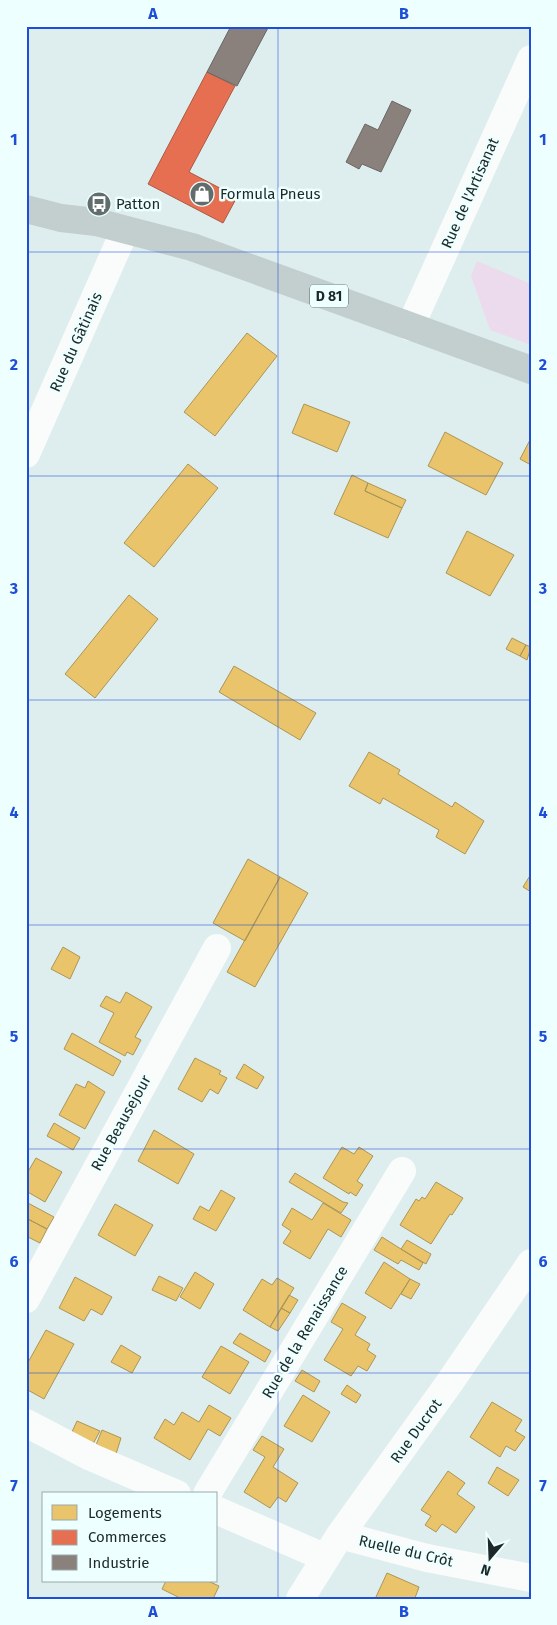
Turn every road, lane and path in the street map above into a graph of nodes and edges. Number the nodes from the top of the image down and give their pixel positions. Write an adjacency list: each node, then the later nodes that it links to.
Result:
1 (531, 59): 6 (street, Rue de l'Artisanat)
2 (26, 209): 3 (main road, D 81)
3 (61, 218): 4 (main road, D 81); 5 (main road, D 81)
4 (26, 220)
5 (125, 230): 6 (main road, D 81); 8 (street, Rue du Gâtinais)
6 (410, 327): 7 (main road, D 81)
7 (531, 370)
8 (26, 454)
9 (217, 948): 12 (street, Rue Beausejour)
10 (402, 1170): 15 (street, Rue de la Renaissance)
11 (531, 1263): 17 (street, Rue Ducrot)
12 (26, 1299)
13 (26, 1423): 14 (street)
14 (172, 1492)
15 (208, 1492)
16 (218, 1511): 17 (street, Ruelle du Crôt)
17 (333, 1546): 18 (street, Ruelle du Crôt); 19 (street, Rue Ducrot)
18 (531, 1578)
19 (300, 1599)

